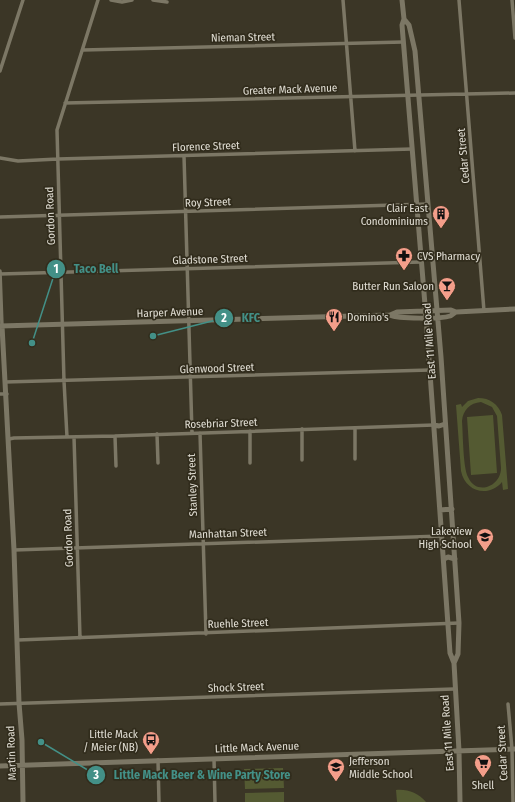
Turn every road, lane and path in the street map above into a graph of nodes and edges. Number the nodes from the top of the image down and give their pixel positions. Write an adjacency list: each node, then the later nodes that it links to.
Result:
1 (22, 0): 17 (street)
2 (98, 0): 16 (street, Gordon Road)
3 (111, 0): 4 (street)
4 (132, 0)
5 (153, 0): 10 (street)
6 (343, 0): 15 (street)
7 (402, 0): 11 (main road, East 11 Mile Road)
8 (460, 0): 21 (street, Cedar Street)
9 (512, 0): 12 (street)
10 (166, 2)
11 (404, 19): 13 (main road, East 11 Mile Road); 14 (main road, East 11 Mile Road)
12 (515, 38)
13 (412, 41): 14 (main road); 20 (main road, East 11 Mile Road)
14 (403, 42): 15 (street, Nieman Street); 19 (main road, East 11 Mile Road)
15 (346, 43): 16 (street, Nieman Street); 22 (street)
16 (83, 50): 23 (street, Gordon Road)
17 (0, 70)
18 (515, 93): 21 (street, Greater Mack Avenue)
19 (408, 94): 20 (street, Greater Mack Avenue); 22 (street, Greater Mack Avenue); 24 (main road, East 11 Mile Road)
20 (419, 94): 21 (street, Greater Mack Avenue); 29 (main road, East 11 Mile Road)
21 (467, 94): 44 (street, Cedar Street)
22 (350, 96): 23 (street, Greater Mack Avenue); 25 (street)
23 (65, 104): 28 (street, Gordon Road)
24 (412, 149): 25 (street, Florence Street); 30 (main road, East 11 Mile Road)
25 (354, 151): 26 (street, Florence Street)
26 (184, 156): 28 (street, Florence Street); 31 (street)
27 (0, 158): 28 (street, Florence Street)
28 (58, 159): 32 (street, Gordon Road)
29 (428, 204): 30 (street); 35 (main road, East 11 Mile Road)
30 (417, 205): 31 (street, Roy Street); 34 (main road, East 11 Mile Road)
31 (186, 212): 32 (street, Roy Street); 36 (street)
32 (59, 216): 33 (street, Roy Street); 38 (street, Gordon Road)
33 (0, 217)
34 (421, 260): 35 (main road); 36 (street, Gladstone Street); 39 (main road, East 11 Mile Road)
35 (433, 260): 40 (main road, East 11 Mile Road)
36 (187, 269): 38 (street, Gladstone Street); 49 (street)
37 (0, 272): 38 (street, Gladstone Street); 51 (street, Martin Road)
38 (62, 272): 50 (street, Gordon Road)
39 (424, 297): 40 (main road); 43 (main road, East 11 Mile Road)
40 (436, 298): 42 (main road, East 11 Mile Road)
41 (515, 309): 44 (main road, Harper Avenue)
42 (437, 310): 43 (main road, Harper Avenue); 45 (main road, Harper Avenue); 48 (main road, East 11 Mile Road)
43 (426, 311): 46 (main road, Harper Avenue); 47 (main road, East 11 Mile Road)
44 (484, 311): 45 (main road, Harper Avenue)
45 (456, 312): 48 (main road, Harper Avenue)
46 (390, 315): 47 (main road, Harper Avenue); 49 (main road, Harper Avenue)
47 (426, 317): 48 (main road, Harper Avenue); 52 (main road, East 11 Mile Road)
48 (438, 317): 53 (main road, East 11 Mile Road)
49 (189, 321): 50 (main road, Harper Avenue); 55 (street)
50 (63, 324): 51 (main road, Harper Avenue); 56 (street, Gordon Road)
51 (1, 326): 57 (main road, Martin Road)
52 (428, 342): 53 (main road); 54 (main road, East 11 Mile Road)
53 (440, 343): 60 (main road, East 11 Mile Road)
54 (430, 370): 55 (street, Glenwood Street); 61 (main road, East 11 Mile Road)
55 (191, 377): 56 (street, Glenwood Street); 65 (street)
56 (64, 381): 57 (street, Glenwood Street); 69 (street, Gordon Road)
57 (5, 382): 59 (main road, Martin Road)
58 (0, 394): 59 (street)
59 (7, 394): 71 (main road, Martin Road)
60 (445, 424): 61 (main road); 77 (main road, East 11 Mile Road)
61 (434, 425): 62 (street, Rosebriar Street); 78 (main road, East 11 Mile Road)
62 (355, 428): 63 (street, Rosebriar Street); 72 (street)
63 (302, 429): 64 (street, Rosebriar Street); 73 (street)
64 (250, 431): 66 (street, Rosebriar Street); 74 (street)
65 (192, 433): 66 (street, Rosebriar Street); 67 (street, Rosebriar Street)
66 (200, 433): 80 (street, Stanley Street)
67 (157, 434): 68 (street, Rosebriar Street); 75 (street)
68 (115, 436): 70 (street, Rosebriar Street); 76 (street)
69 (67, 437): 70 (street, Rosebriar Street); 71 (street, Rosebriar Street)
70 (74, 437): 81 (street, Gordon Road)
71 (9, 439): 82 (main road, Martin Road)
72 (355, 459)
73 (302, 460)
74 (250, 463)
75 (158, 464)
76 (116, 466)
77 (452, 509): 78 (main road); 84 (main road, East 11 Mile Road)
78 (440, 510): 79 (main road, East 11 Mile Road)
79 (442, 536): 80 (street, Manhattan Street); 83 (main road, East 11 Mile Road)
80 (203, 543): 81 (street, Manhattan Street); 87 (street, Stanley Street)
81 (77, 547): 82 (street, Manhattan Street); 88 (street, Gordon Road)
82 (14, 550): 89 (main road, Martin Road)
83 (444, 559): 84 (main road); 86 (main road, East 11 Mile Road)
84 (455, 559): 85 (main road, East 11 Mile Road)
85 (459, 623): 86 (street, Ruehle Street); 90 (main road, East 11 Mile Road)
86 (448, 624): 87 (street, Ruehle Street); 90 (main road, East 11 Mile Road)
87 (206, 634): 88 (street, Ruehle Street)
88 (80, 638): 89 (street, Ruehle Street)
89 (18, 640): 92 (main road, Martin Road)
90 (454, 663): 91 (main road, East 11 Mile Road)
91 (454, 689): 92 (street, Shock Street); 96 (main road, East 11 Mile Road)
92 (19, 703): 93 (street, Shock Street); 99 (main road, Martin Road)
93 (0, 704)
94 (508, 704): 95 (street, Cedar Street)
95 (513, 749): 96 (main road, Little Mack Avenue); 105 (street, Cedar Street)
96 (459, 751): 97 (main road, Little Mack Avenue); 104 (main road, East 11 Mile Road)
97 (214, 759): 98 (main road, Little Mack Avenue); 103 (street)
98 (158, 760): 99 (main road, Little Mack Avenue); 102 (street)
99 (22, 765): 100 (main road, Little Mack Avenue); 101 (main road, Martin Road)
100 (0, 766)
101 (23, 802)
102 (159, 802)
103 (215, 802)
104 (460, 802)
105 (513, 802)

